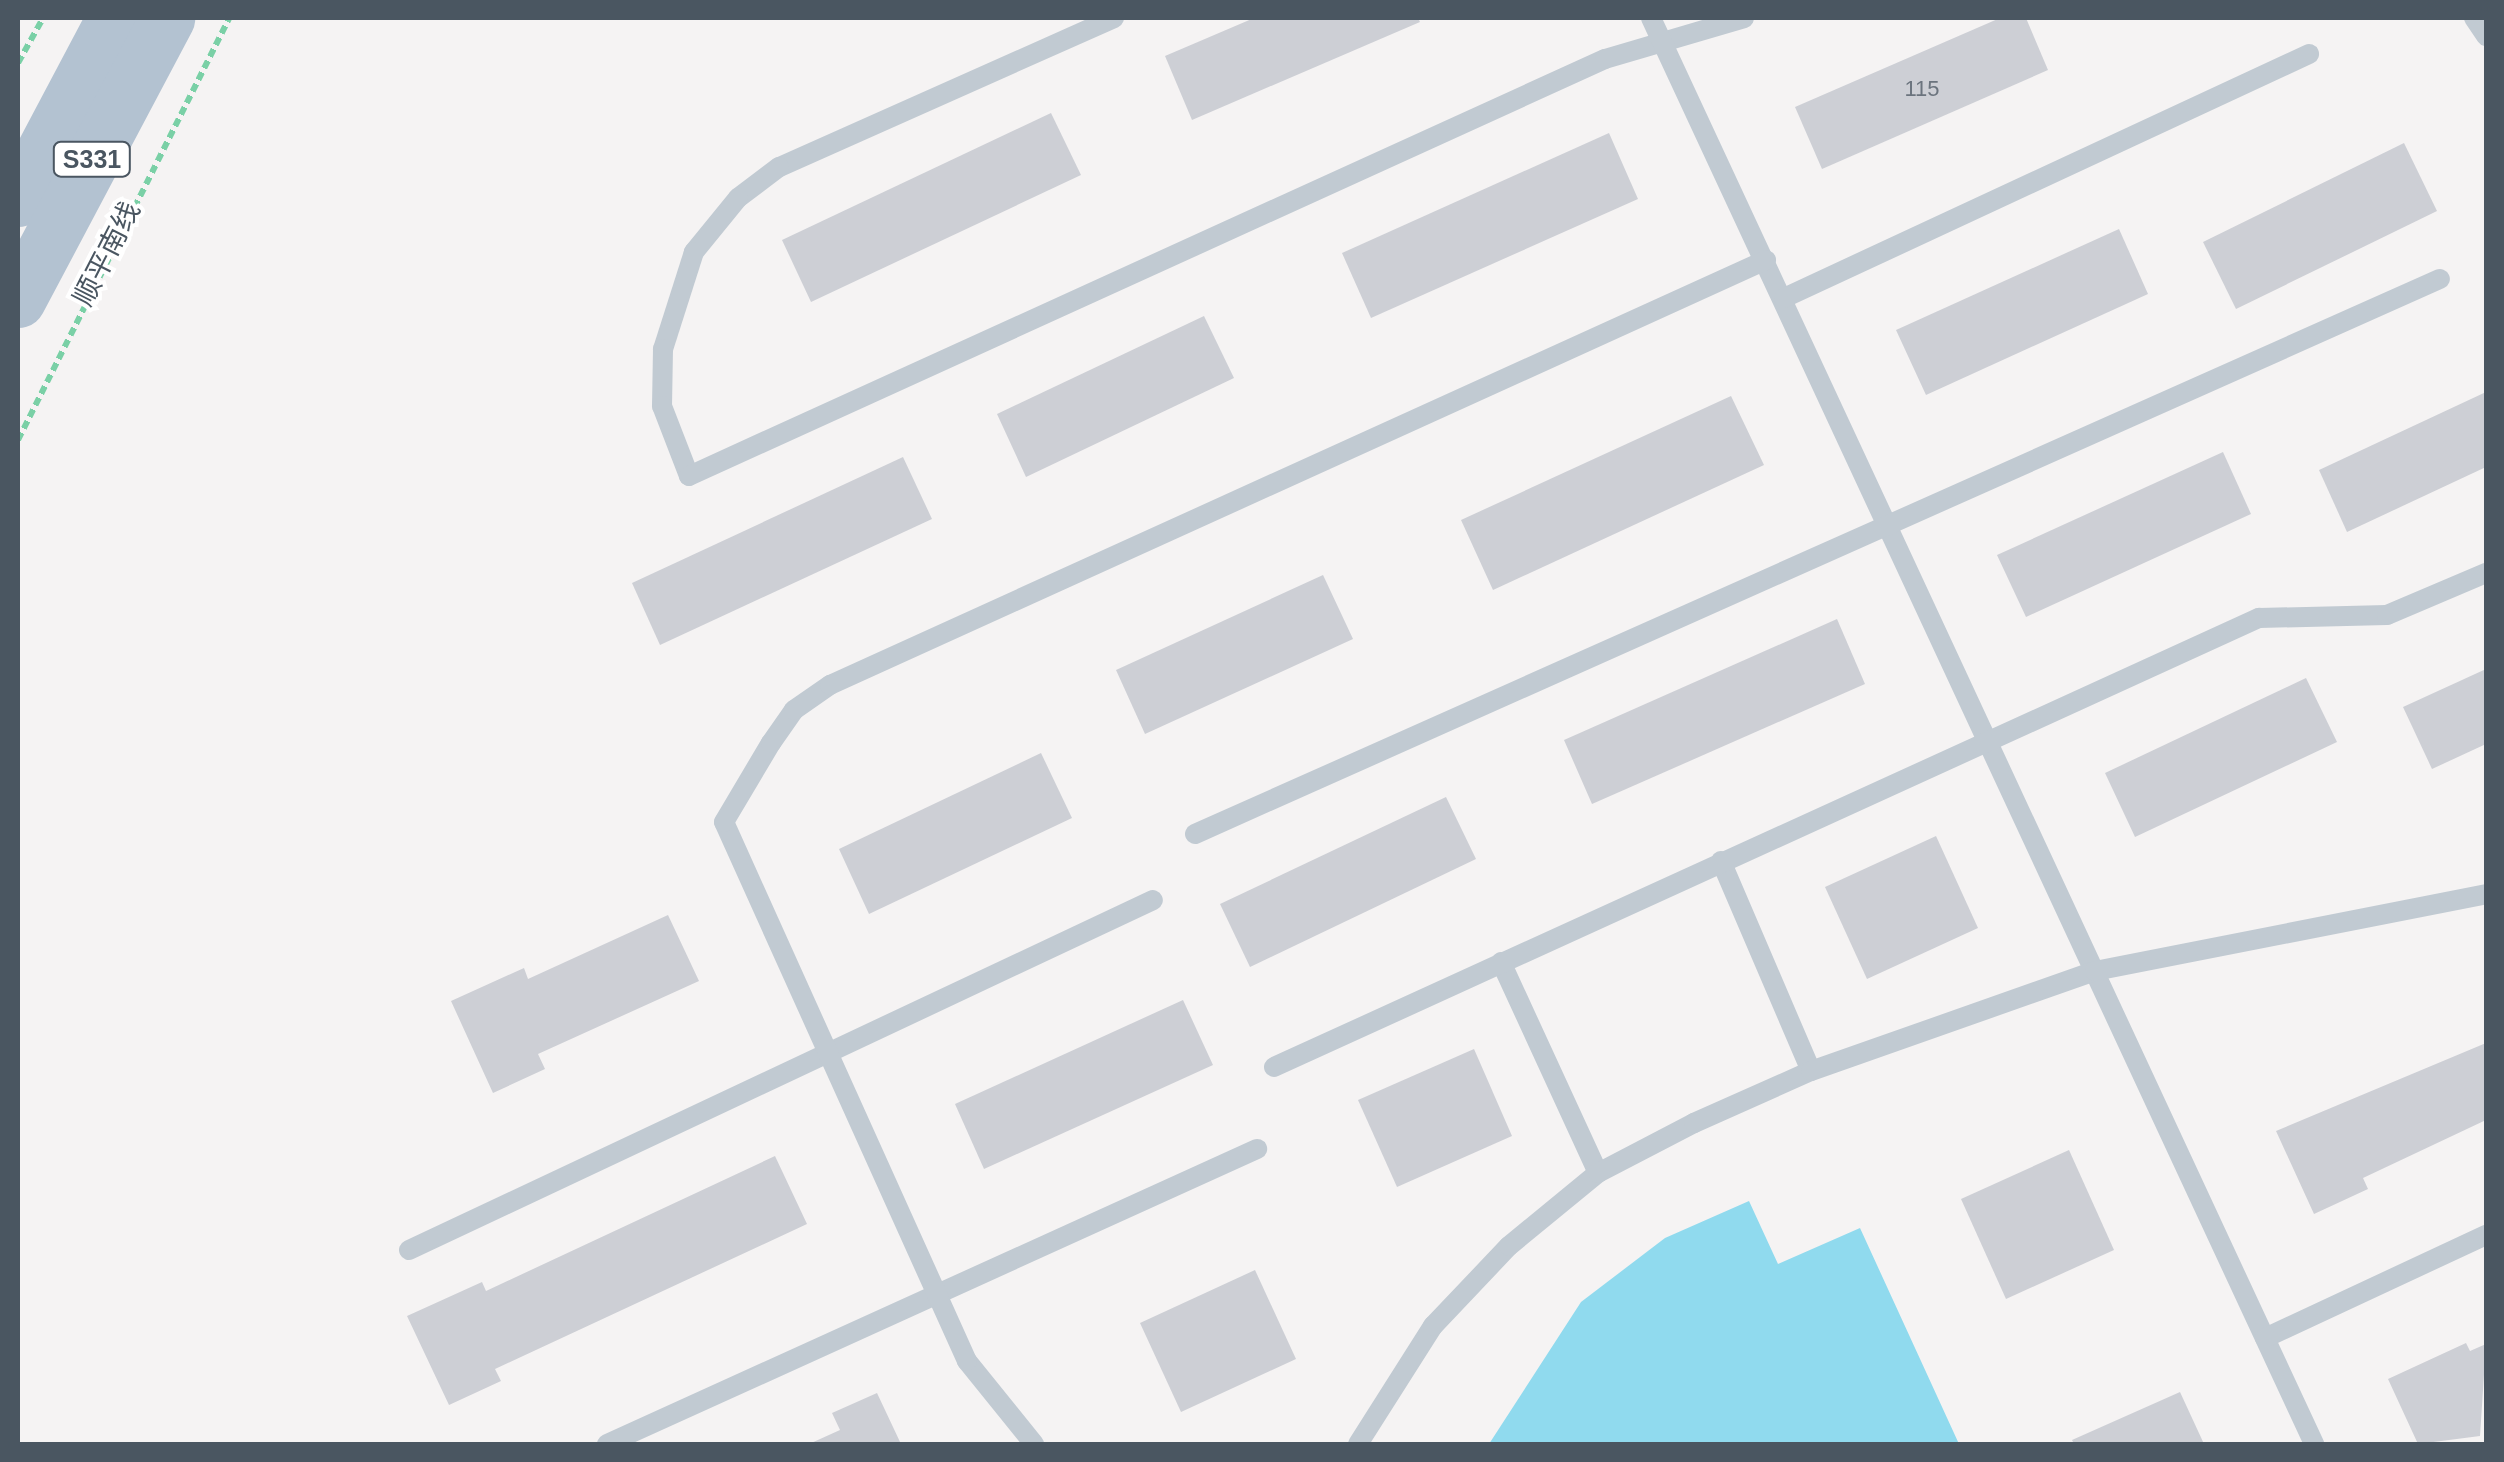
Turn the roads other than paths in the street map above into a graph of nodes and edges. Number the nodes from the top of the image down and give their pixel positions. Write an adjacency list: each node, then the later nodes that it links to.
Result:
1 (114, 18): 10 (main road, S331)
2 (166, 18): 14 (main road, 顺平南线 / S331)
3 (1114, 18): 8 (lane)
4 (1651, 18): 8 (lane)
5 (1744, 18): 8 (lane)
6 (2474, 18): 7 (lane)
7 (2486, 36)
8 (1664, 38): 11 (lane)
9 (2310, 54): 13 (lane)
10 (18, 199)
11 (1766, 260): 13 (lane); 24 (lane)
12 (2440, 280): 15 (lane)
13 (1784, 298): 15 (lane)
14 (18, 300)
15 (1888, 522): 17 (lane); 18 (lane)
16 (2486, 573): 17 (lane)
17 (1988, 739): 19 (lane); 23 (lane)
18 (1195, 834)
19 (1721, 861): 22 (lane); 26 (lane)
20 (2486, 894): 23 (lane)
21 (1153, 900): 24 (lane)
22 (1502, 962): 25 (lane); 28 (lane)
23 (2095, 971): 26 (lane); 32 (lane)
24 (828, 1052): 30 (lane); 31 (lane)
25 (1274, 1066)
26 (1811, 1071): 28 (lane)
27 (1258, 1149): 31 (lane)
28 (1598, 1174): 35 (lane)
29 (2486, 1235): 32 (lane)
30 (408, 1250)
31 (936, 1293): 33 (lane); 34 (lane)
32 (2265, 1338): 36 (lane)
33 (607, 1444)
34 (1034, 1444)
35 (1358, 1444)
36 (2314, 1444)

